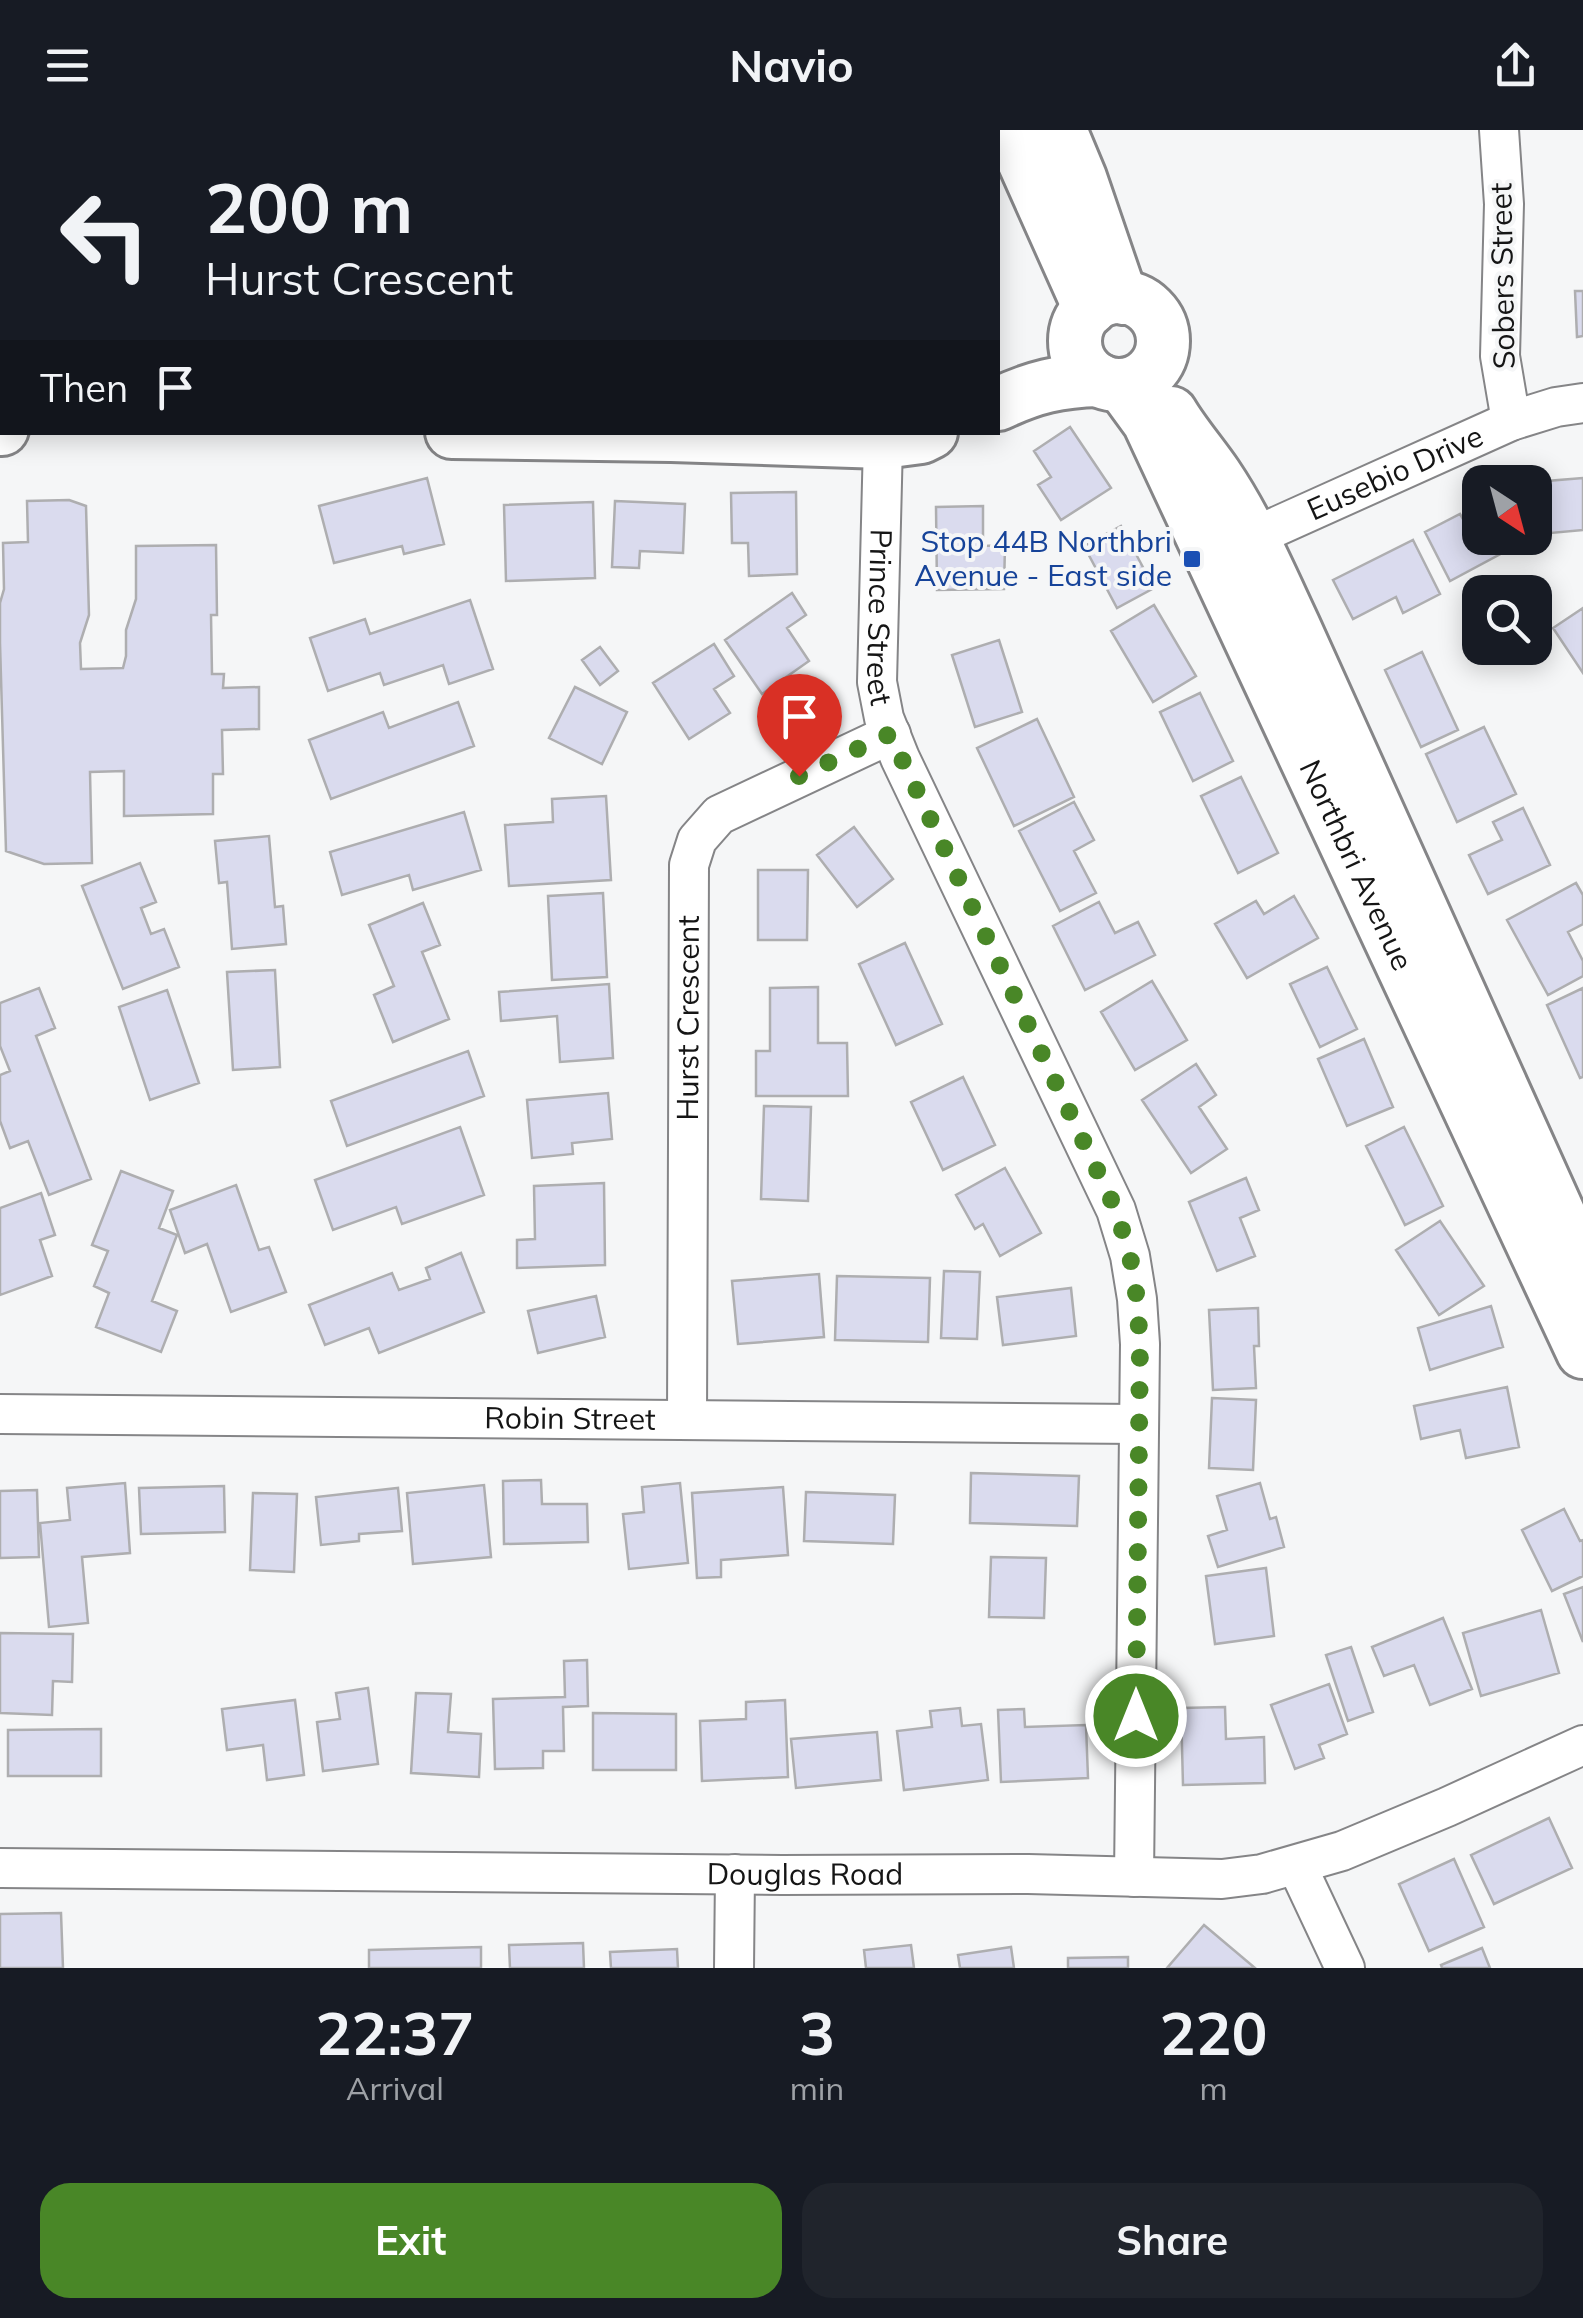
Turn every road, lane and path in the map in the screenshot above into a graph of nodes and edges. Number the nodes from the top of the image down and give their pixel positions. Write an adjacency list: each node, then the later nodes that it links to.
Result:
1 (1010, 130): 4 (street, Northbri Avenue)
2 (1060, 130): 4 (street, Northbri Avenue)
3 (1499, 130): 7 (street, Sobers Street)
4 (1110, 348): 5 (street); 10 (street, Northbri Avenue)
5 (1013, 396)
6 (1583, 403): 7 (street, Eusebio Drive)
7 (1511, 421): 10 (street, Eusebio Drive)
8 (671, 435): 9 (street)
9 (907, 437): 11 (street, Prince Street)
10 (1231, 547): 12 (street, Northbri Avenue); 13 (street, Northbri Avenue)
11 (890, 734): 15 (street, Hurst Crescent); 16 (street, Prince Street)
12 (1583, 1268)
13 (1583, 1352)
14 (0, 1414): 15 (street, Robin Street)
15 (687, 1420): 16 (street, Robin Street)
16 (1139, 1424): 21 (street, Prince Street)
17 (1583, 1745): 18 (street, Douglas Road)
18 (1296, 1866): 21 (street, Douglas Road); 23 (street)
19 (0, 1868): 20 (street, Douglas Road)
20 (736, 1874): 21 (street, Douglas Road); 22 (street)
21 (1134, 1877)
22 (734, 1968)
23 (1345, 1968)

